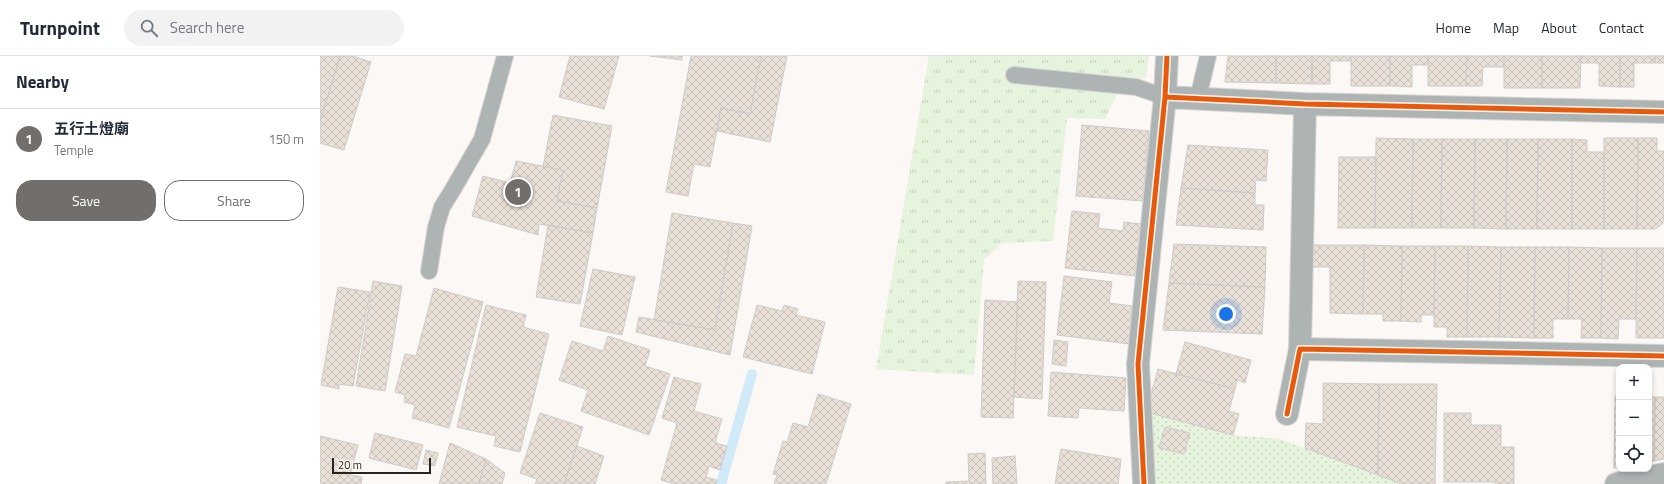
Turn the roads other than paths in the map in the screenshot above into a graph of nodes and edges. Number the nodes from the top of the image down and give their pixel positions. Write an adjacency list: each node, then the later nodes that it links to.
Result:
1 (505, 56): 9 (lane)
2 (1167, 56): 5 (street)
3 (1208, 56): 6 (lane)
4 (1014, 75): 5 (lane)
5 (1165, 97): 6 (street); 14 (street)
6 (1198, 98): 7 (street)
7 (1305, 104): 8 (street); 10 (street)
8 (1664, 112)
9 (429, 271)
10 (1300, 349): 11 (street); 12 (street)
11 (1664, 356)
12 (1287, 414)
13 (1664, 474): 15 (street)
14 (1144, 484)
15 (1616, 484)

